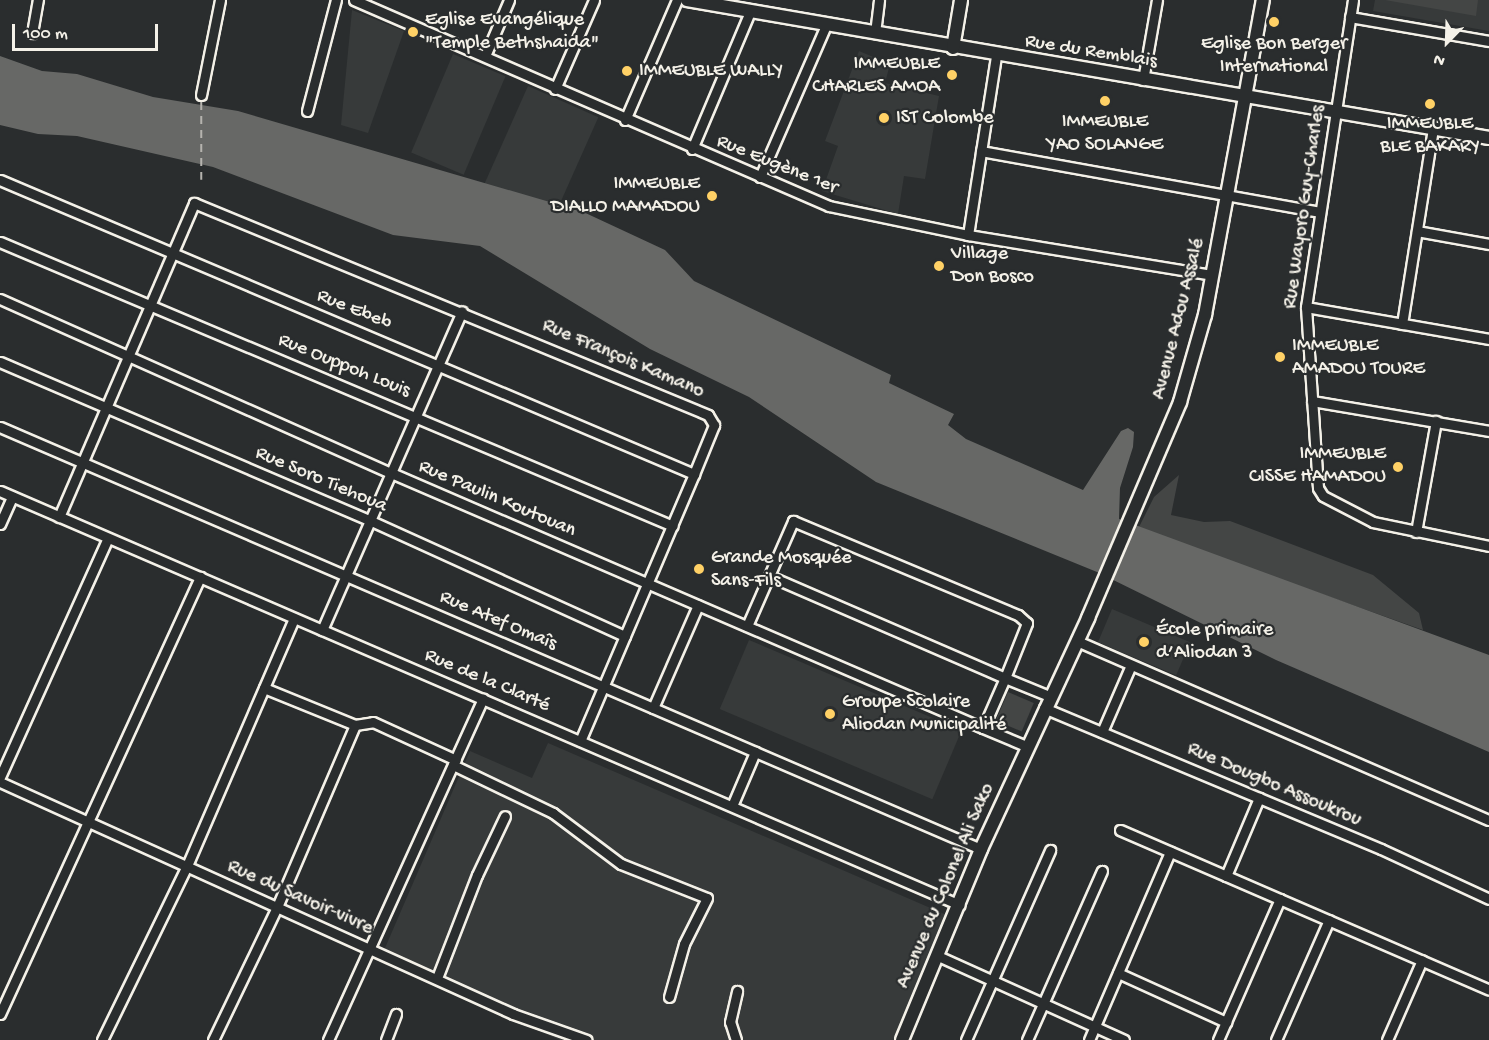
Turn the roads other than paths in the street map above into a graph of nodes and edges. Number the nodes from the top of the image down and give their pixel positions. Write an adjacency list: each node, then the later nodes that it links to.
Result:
1 (38, 0): 17 (street)
2 (220, 0): 25 (street)
3 (336, 0): 27 (street)
4 (354, 0): 21 (street, Rue Eugène 1er)
5 (509, 0): 21 (street)
6 (594, 0): 24 (street)
7 (677, 0): 29 (street)
8 (687, 0): 14 (street, Rue du Remblais)
9 (879, 0): 18 (street)
10 (962, 0): 20 (street)
11 (1157, 0): 23 (street)
12 (1263, 0): 26 (street, Avenue Adou Assalé)
13 (1353, 0): 15 (street, Rue Wayoro Guy-Charles)
14 (750, 12): 16 (street, Rue du Remblais); 32 (street)
15 (1350, 17): 19 (street); 28 (street, Rue Wayoro Guy-Charles)
16 (826, 25): 18 (street, Rue du Remblais); 34 (street)
17 (32, 33)
18 (875, 33): 20 (street, Rue du Remblais)
19 (1489, 41)
20 (953, 48): 22 (street, Rue du Remblais)
21 (485, 56): 24 (street, Rue Eugène 1er)
22 (996, 56): 23 (street, Rue du Remblais); 33 (street)
23 (1143, 80): 26 (street, Rue du Remblais)
24 (555, 89): 29 (street, Rue Eugène 1er)
25 (201, 95)
26 (1245, 96): 28 (street, Rue du Remblais); 36 (street, Avenue Adou Assalé)
27 (307, 111)
28 (1336, 112): 30 (street, Rue du Remblais); 37 (street, Rue Wayoro Guy-Charles)
29 (625, 120): 32 (street, Rue Eugène 1er)
30 (1433, 129): 31 (street, Rue du Remblais); 38 (street)
31 (1489, 138)
32 (692, 148): 34 (street, Rue Eugène 1er)
33 (981, 151): 36 (street); 39 (street)
34 (760, 177): 39 (street, Rue Eugène 1er)
35 (0, 180): 42 (street, Rue Ebeb)
36 (1228, 195): 37 (street); 43 (street, Avenue Adou Assalé)
37 (1319, 212): 46 (street, Rue Wayoro Guy-Charles)
38 (1417, 231): 41 (street); 48 (street)
39 (968, 235): 43 (street, Rue Eugène 1er)
40 (0, 242): 45 (street, Rue Ouppoh Louis)
41 (1489, 244)
42 (173, 254): 45 (street); 47 (street, Rue François Kamano); 52 (street, Rue Ebeb)
43 (1212, 275): 80 (street, Avenue Adou Assalé)
44 (0, 299): 50 (street, Rue Paulin Koutouan)
45 (150, 306): 50 (street); 55 (street, Rue Ouppoh Louis)
46 (1306, 307): 48 (street); 53 (street, Rue Wayoro Guy-Charles)
47 (462, 311): 52 (street); 61 (street, Rue François Kamano)
48 (1401, 324): 49 (street)
49 (1489, 339)
50 (130, 355): 54 (street); 60 (street, Rue Paulin Koutouan)
51 (0, 362): 54 (street, Rue Soro Tiehoua)
52 (437, 364): 55 (street); 61 (street, Rue Ebeb)
53 (1312, 401): 56 (street); 68 (street, Rue Wayoro Guy-Charles)
54 (107, 408): 59 (street); 65 (street, Rue Soro Tiehoua)
55 (414, 415): 60 (street); 67 (street, Rue Ouppoh Louis)
56 (1436, 421): 58 (street); 68 (street)
57 (0, 427): 59 (street, Rue Atef Omaîs)
58 (1489, 431)
59 (82, 462): 64 (street); 71 (street, Rue Atef Omaîs)
60 (389, 472): 65 (street); 74 (street, Rue Paulin Koutouan)
61 (694, 474): 67 (street, Rue François Kamano)
62 (0, 491): 63 (street, Rue de la Clarté)
63 (12, 496): 64 (street, Rue de la Clarté); 66 (street)
64 (59, 517): 69 (street, Rue de la Clarté)
65 (369, 520): 71 (street); 79 (street, Rue Soro Tiehoua)
66 (0, 524)
67 (673, 526): 74 (street, Rue François Kamano)
68 (1416, 532): 70 (street, Rue Wayoro Guy-Charles)
69 (108, 538): 73 (street, Rue de la Clarté); 95 (street)
70 (1489, 546)
71 (345, 575): 78 (street); 83 (street, Rue Atef Omaîs)
72 (769, 576): 77 (street); 82 (street, Rue Dougbo Assoukrou); 82 (street)
73 (200, 577): 76 (street, Rue de la Clarté); 101 (street)
74 (647, 583): 75 (street, Rue Paulin Koutouan); 79 (street, Rue François Kamano)
75 (698, 605): 77 (street, Rue Paulin Koutouan); 87 (street)
76 (294, 618): 78 (street, Rue de la Clarté); 84 (street)
77 (747, 626): 89 (street, Rue Paulin Koutouan)
78 (322, 630): 85 (street, Rue de la Clarté)
79 (625, 636): 83 (street, Rue François Kamano)
80 (1077, 641): 81 (street); 86 (street, Avenue Adou Assalé)
81 (1131, 665): 90 (street); 100 (street)
82 (1005, 678): 86 (street, Rue Dougbo Assoukrou); 89 (street)
83 (603, 686): 87 (street, Rue Atef Omaîs); 91 (street, Rue François Kamano)
84 (264, 688): 88 (street); 106 (street)
85 (483, 699): 91 (street, Rue de la Clarté); 94 (street)
86 (1046, 702): 90 (street, Rue Dougbo Assoukrou); 92 (street, Avenue du Colonel Ali Sako)
87 (653, 708): 93 (street, Rue Atef Omaîs)
88 (355, 725): 94 (street); 112 (street)
89 (982, 728): 92 (street, Rue Paulin Koutouan)
90 (1102, 732): 97 (street, Rue Dougbo Assoukrou)
91 (580, 741): 98 (street, Rue de la Clarté)
92 (1026, 746): 103 (street, Avenue du Colonel Ali Sako)
93 (755, 752): 98 (street); 103 (street, Rue Atef Omaîs)
94 (454, 763): 114 (street); 122 (street)
95 (0, 777)
96 (0, 782): 101 (street, Rue du Savoir-vivre)
97 (1259, 798): 108 (street); 110 (street, Rue Dougbo Assoukrou)
98 (732, 806): 111 (street, Rue de la Clarté)
99 (505, 816): 118 (street)
100 (1489, 820)
101 (88, 822): 106 (street, Rue du Savoir-vivre); 124 (street)
102 (1120, 830): 105 (street)
103 (981, 849): 111 (street, Avenue du Colonel Ali Sako)
104 (1050, 850): 119 (street)
105 (1170, 852): 108 (street); 117 (street)
106 (186, 868): 112 (street, Rue du Savoir-vivre); 129 (street)
107 (1101, 871): 123 (street)
108 (1226, 876): 109 (street)
109 (1280, 899): 113 (street); 126 (street)
110 (1489, 899)
111 (960, 905): 115 (street, Avenue du Colonel Ali Sako)
112 (277, 907): 114 (street, Rue du Savoir-vivre); 130 (street)
113 (1329, 920): 116 (street); 141 (street)
114 (369, 948): 118 (street, Rue du Savoir-vivre); 131 (street)
115 (939, 956): 119 (street); 135 (street, Avenue du Colonel Ali Sako)
116 (1422, 960): 120 (street); 142 (street)
117 (1118, 974): 126 (street); 127 (street)
118 (437, 978): 128 (street, Rue du Savoir-vivre)
119 (992, 981): 123 (street); 136 (street)
120 (1489, 990)
121 (737, 991): 134 (street)
122 (669, 997)
123 (1043, 1004): 127 (street); 137 (street)
124 (0, 1014)
125 (396, 1014): 132 (street)
126 (1226, 1022): 140 (street)
127 (1094, 1027): 138 (street); 139 (street)
128 (558, 1036): 133 (street, Rue du Savoir-vivre)
129 (102, 1040)
130 (213, 1040)
131 (328, 1040)
132 (386, 1040)
133 (587, 1040)
134 (736, 1040)
135 (902, 1040)
136 (966, 1040)
137 (1027, 1040)
138 (1089, 1040)
139 (1124, 1040)
140 (1218, 1040)
141 (1276, 1040)
142 (1387, 1040)

